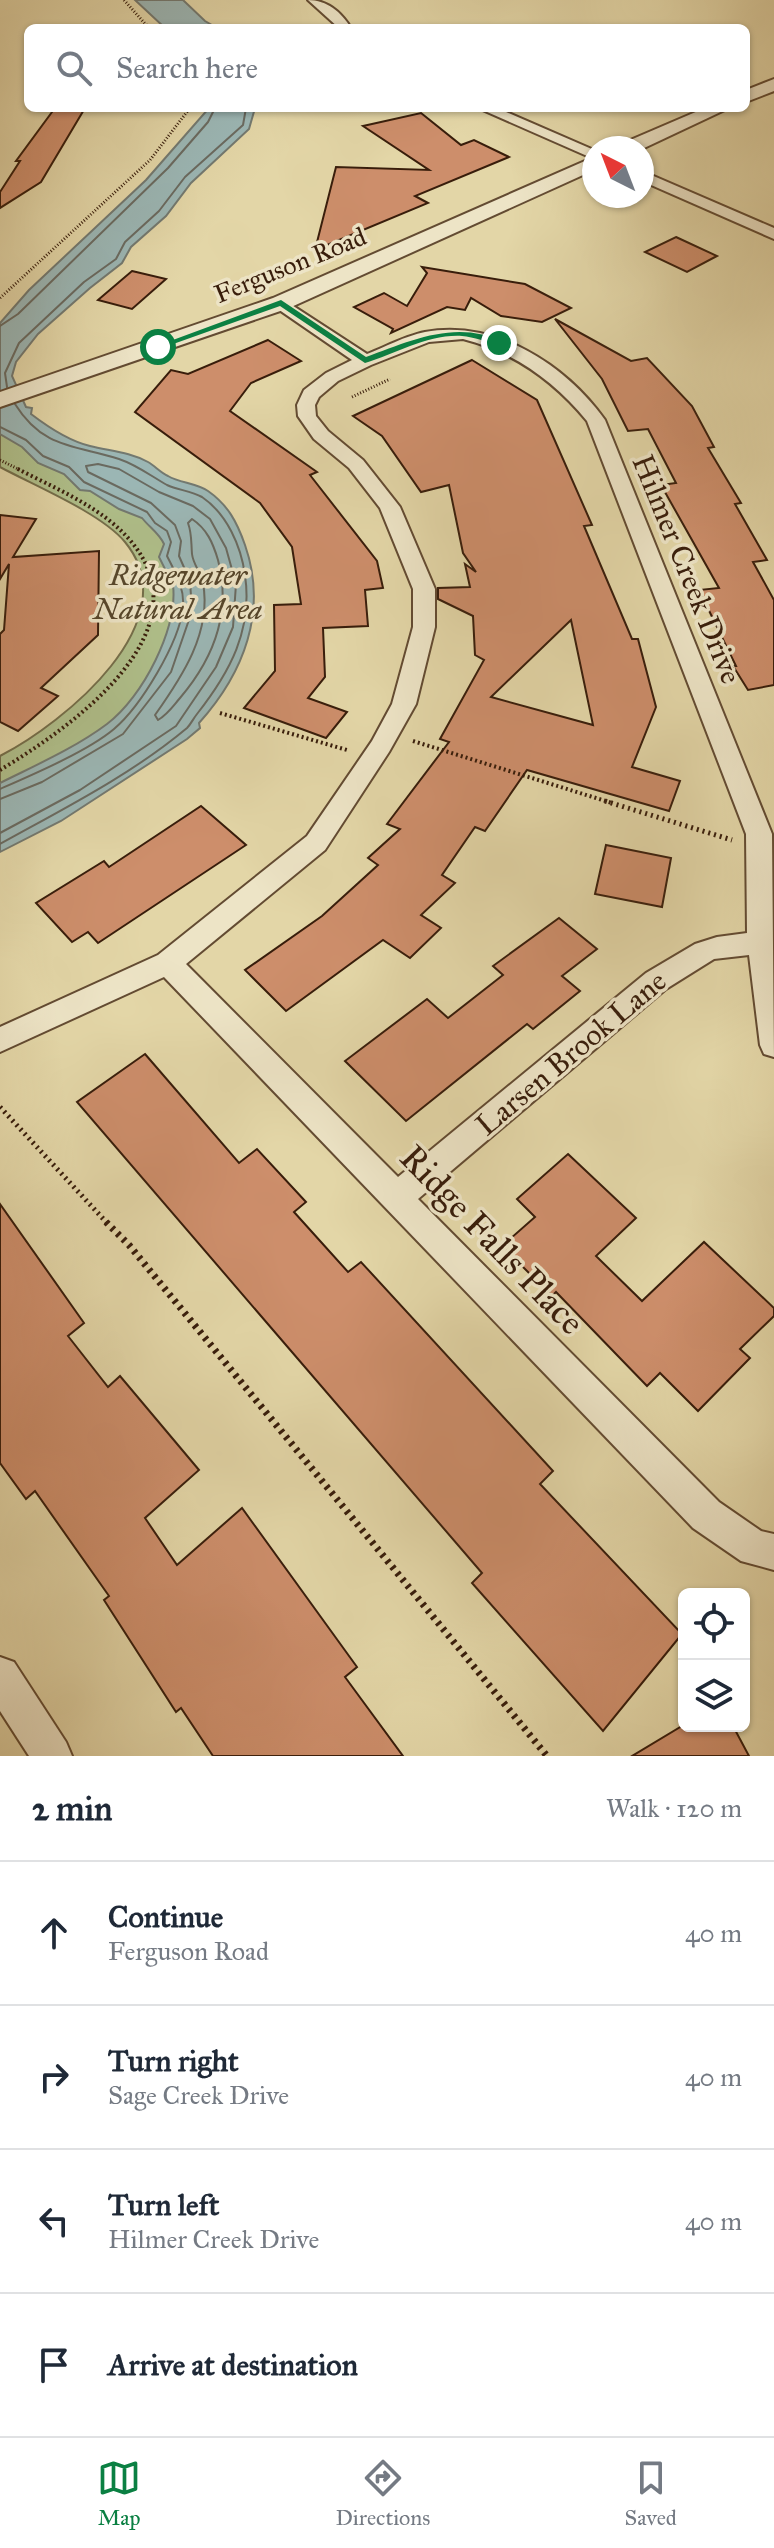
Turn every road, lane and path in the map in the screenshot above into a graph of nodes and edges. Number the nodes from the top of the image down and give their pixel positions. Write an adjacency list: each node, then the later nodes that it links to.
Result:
1 (124, 0): 3 (path)
2 (314, 0): 4 (street)
3 (145, 24)
4 (342, 24)
5 (774, 84): 6 (street)
6 (750, 95)
7 (187, 112): 15 (path)
8 (494, 112): 11 (street)
9 (711, 112): 10 (street)
10 (654, 137)
11 (582, 150)
12 (582, 168): 16 (street, Ferguson Road)
13 (654, 180): 14 (street)
14 (774, 234)
15 (0, 298)
16 (281, 303): 17 (street); 19 (street, Ferguson Road)
17 (365, 361): 20 (street, Hilmer Creek Drive); 25 (street, Hilmer Creek Drive)
18 (402, 374): 20 (path)
19 (0, 400)
20 (307, 416): 23 (street)
21 (0, 460): 24 (path)
22 (220, 713): 23 (path)
23 (381, 746): 25 (path); 27 (street)
24 (0, 770)
25 (764, 838): 26 (street, Hilmer Creek Drive)
26 (761, 945): 29 (street, Hilmer Creek Drive); 31 (street, Larsen Brook Lane)
27 (168, 963): 28 (street); 31 (street, Ridge Falls Place)
28 (0, 1040)
29 (774, 1045)
30 (0, 1107): 35 (path)
31 (396, 1198): 32 (street, Ridge Falls Place)
32 (774, 1552)
33 (0, 1676): 34 (street)
34 (52, 1756)
35 (547, 1756)

